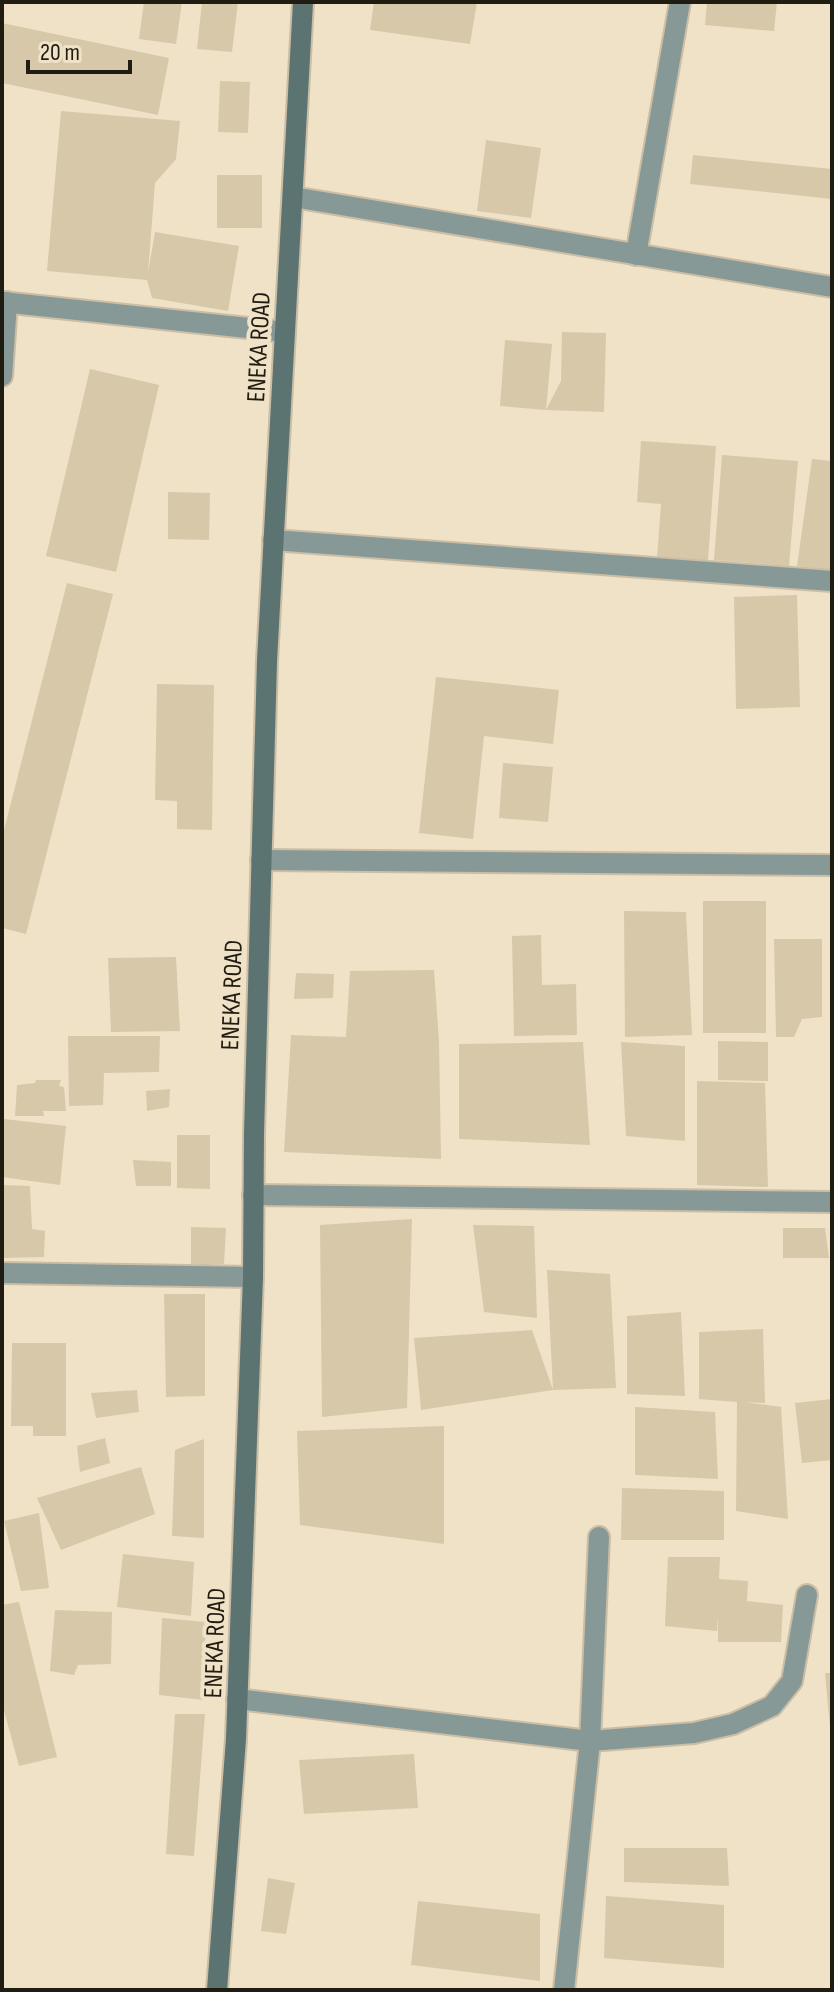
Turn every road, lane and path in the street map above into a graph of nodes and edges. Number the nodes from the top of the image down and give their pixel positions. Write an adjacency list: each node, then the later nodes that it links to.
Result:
1 (303, 2): 3 (main road, ENEKA ROAD)
2 (680, 2): 4 (street)
3 (293, 197): 4 (street); 7 (main road, ENEKA ROAD)
4 (636, 255): 5 (street)
5 (832, 287)
6 (4, 302): 7 (street); 8 (street)
7 (285, 332): 9 (main road, ENEKA ROAD)
8 (2, 376)
9 (273, 540): 10 (street); 11 (main road, ENEKA ROAD)
10 (832, 581)
11 (261, 860): 12 (street); 13 (main road, ENEKA ROAD)
12 (832, 865)
13 (253, 1195): 14 (street); 16 (main road, ENEKA ROAD)
14 (832, 1202)
15 (2, 1273): 16 (street)
16 (253, 1277): 19 (main road, ENEKA ROAD)
17 (599, 1537): 20 (street)
18 (807, 1595): 20 (street)
19 (237, 1699): 20 (street); 21 (main road, ENEKA ROAD)
20 (590, 1741): 22 (street)
21 (217, 1990)
22 (564, 1990)

